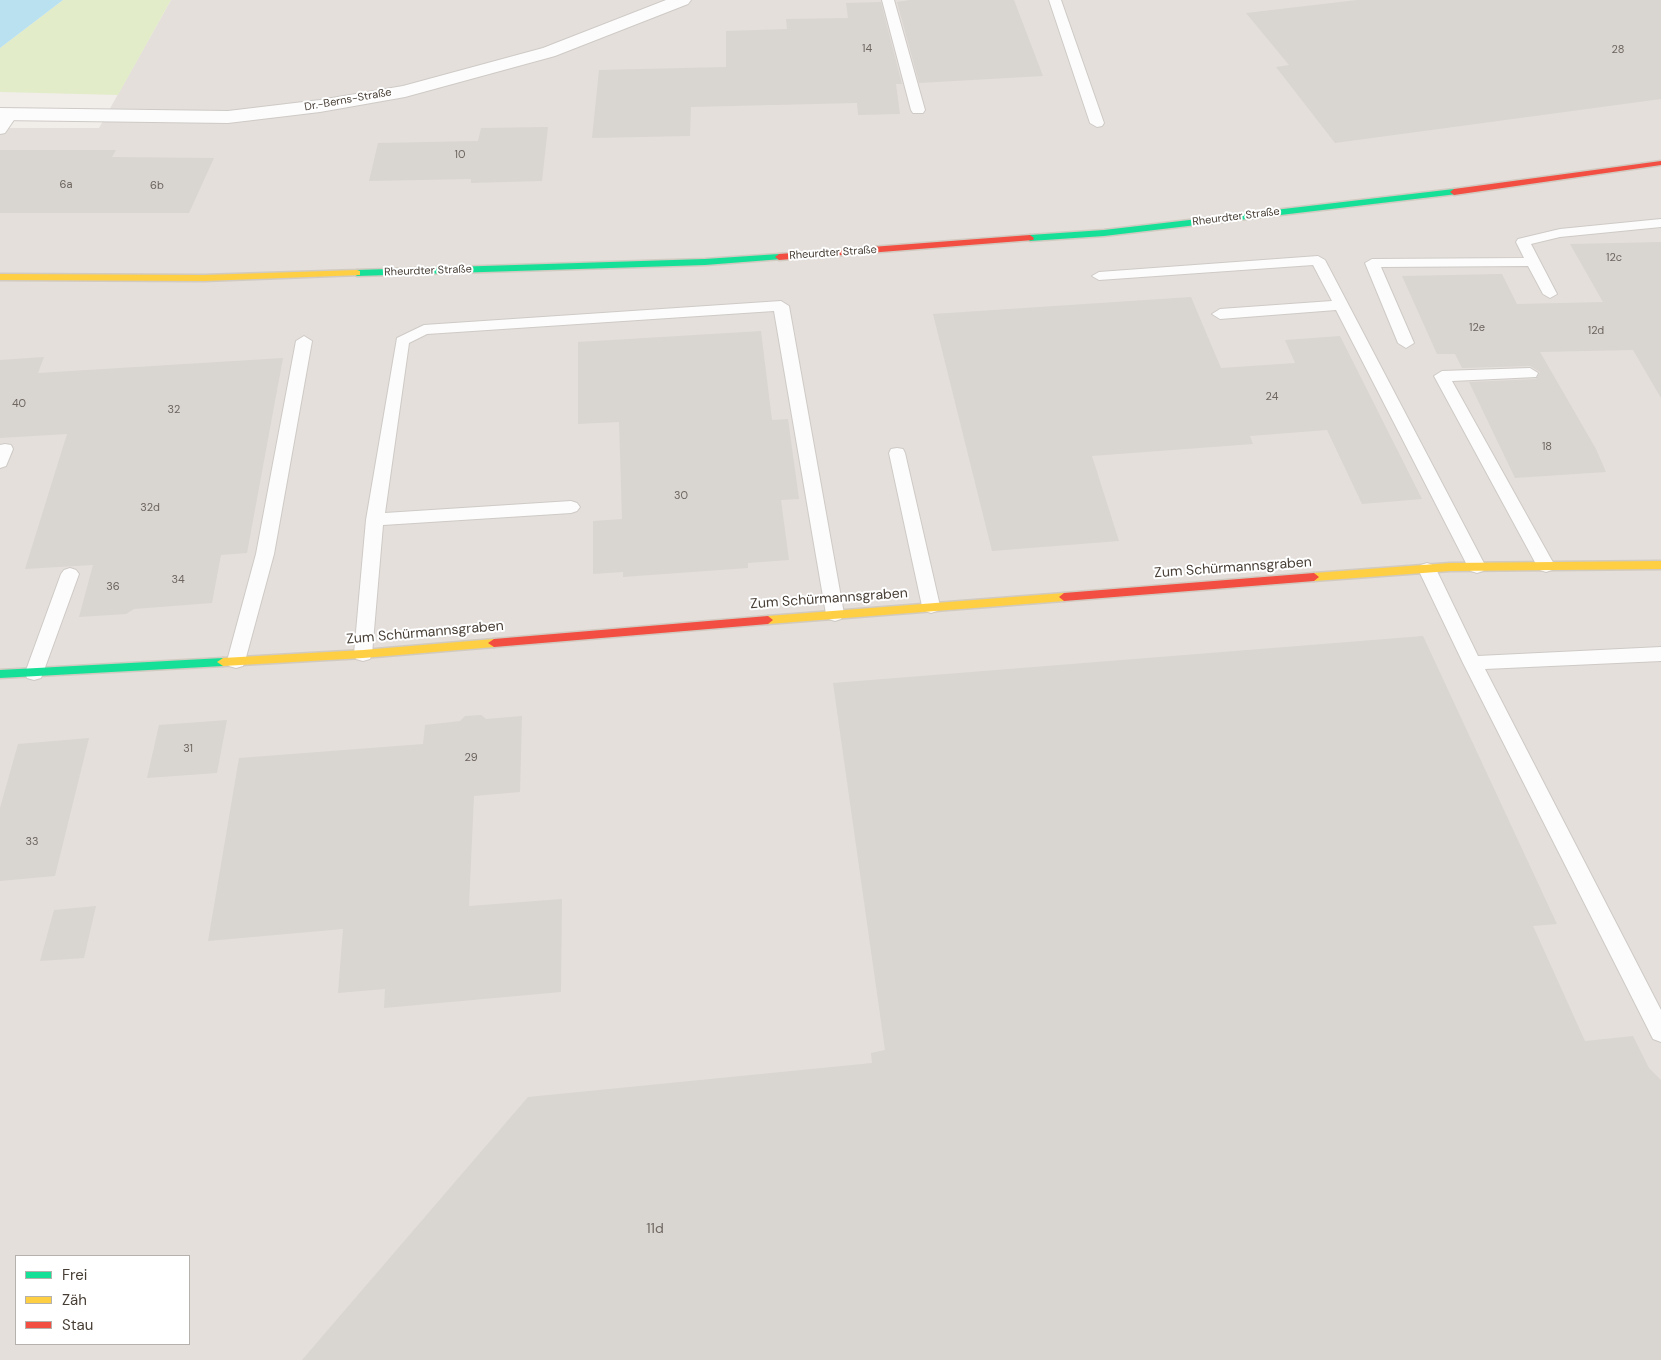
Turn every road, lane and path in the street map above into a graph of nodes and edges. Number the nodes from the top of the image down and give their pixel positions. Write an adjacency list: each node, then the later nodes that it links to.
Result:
1 (682, 0): 5 (street, Dr.-Berns-Straße)
2 (888, 0): 4 (lane)
3 (1055, 0): 6 (lane)
4 (918, 110)
5 (6, 114): 7 (lane)
6 (1097, 123)
7 (0, 130)
8 (1661, 163): 12 (main road, Rheurdter Straße)
9 (1661, 223): 10 (lane)
10 (1533, 262): 13 (lane); 17 (lane)
11 (1099, 276): 14 (lane)
12 (0, 277)
13 (1550, 294)
14 (1341, 305): 15 (lane); 23 (lane)
15 (1220, 314)
16 (304, 341): 31 (lane)
17 (1406, 343)
18 (1530, 373): 24 (lane)
19 (897, 453): 27 (lane)
20 (572, 507): 21 (lane)
21 (375, 520): 28 (lane); 29 (lane)
22 (1661, 565): 24 (main road, Zum Schürmannsgraben)
23 (1477, 566): 24 (main road, Zum Schürmannsgraben); 25 (main road, Zum Schürmannsgraben)
24 (1546, 566)
25 (1427, 569): 27 (main road, Zum Schürmannsgraben); 32 (lane)
26 (70, 574): 33 (lane)
27 (931, 606): 28 (main road, Zum Schürmannsgraben)
28 (835, 614): 29 (main road, Zum Schürmannsgraben)
29 (363, 654): 31 (main road, Zum Schürmannsgraben)
30 (1661, 654): 32 (lane)
31 (236, 660): 33 (main road, Zum Schürmannsgraben)
32 (1472, 663): 35 (lane)
33 (34, 673): 34 (main road, Zum Schürmannsgraben)
34 (0, 674)
35 (1661, 1032)

